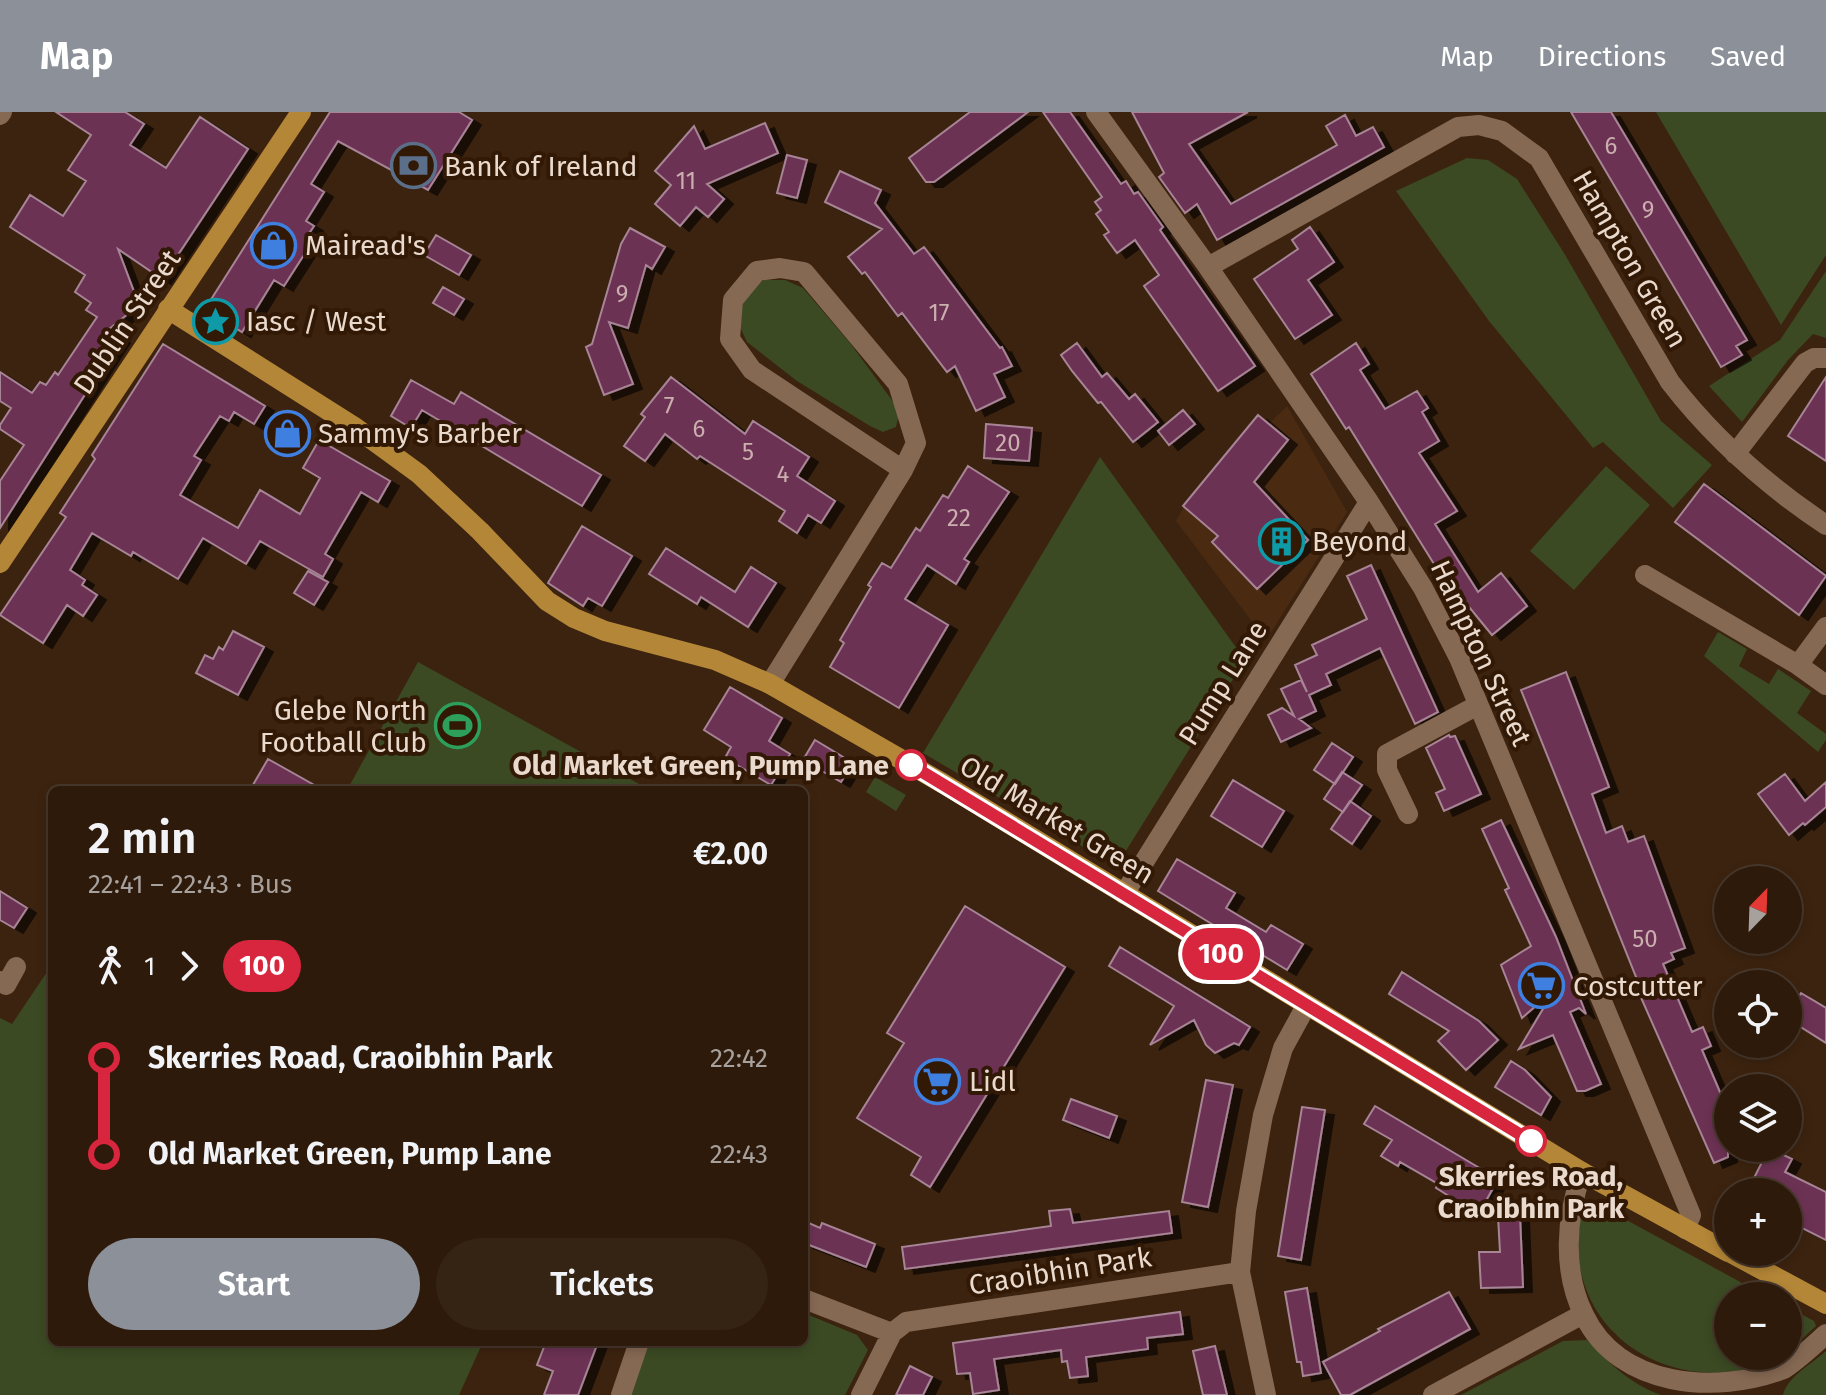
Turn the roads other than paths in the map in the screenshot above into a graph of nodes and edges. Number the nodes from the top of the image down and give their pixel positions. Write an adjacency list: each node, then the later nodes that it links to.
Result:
1 (301, 112): 4 (main road, Dublin Street)
2 (1096, 112): 3 (street, Hampton Street)
3 (1208, 267): 6 (street, Hampton Green); 8 (street, Hampton Street)
4 (168, 309): 10 (main road, Dublin Street); 14 (main road, Old Market Green)
5 (1826, 358): 6 (street)
6 (1735, 454): 9 (street, Hampton Green)
7 (903, 470): 7 (street); 14 (street)
8 (1369, 502): 16 (street, Hampton Street); 18 (street, Pump Lane)
9 (1826, 525)
10 (0, 563)
11 (1645, 575): 13 (street)
12 (1826, 627): 13 (street)
13 (1798, 665): 15 (street)
14 (770, 684): 18 (main road, Old Market Green)
15 (1826, 685)
16 (1478, 705): 17 (street); 23 (street, Hampton Street)
17 (1408, 814)
18 (1124, 894): 21 (main road, Old Market Green)
19 (16, 967): 20 (street)
20 (0, 981)
21 (1306, 1006): 22 (main road, Old Market Green); 26 (street)
22 (1582, 1172): 23 (main road, Old Market Green); 29 (street)
23 (1685, 1229): 24 (main road, Old Market Green)
24 (1714, 1245)
25 (1754, 1266): 28 (main road, Old Market Green)
26 (1240, 1272): 30 (street, Craoibhin Park); 36 (street)
27 (808, 1301): 30 (street)
28 (1826, 1304)
29 (1583, 1314): 33 (street); 37 (street)
30 (892, 1333): 35 (street)
31 (1826, 1334): 33 (street)
32 (638, 1346): 34 (street)
33 (1767, 1386)
34 (621, 1395)
35 (861, 1395)
36 (1266, 1395)
37 (1433, 1395)

